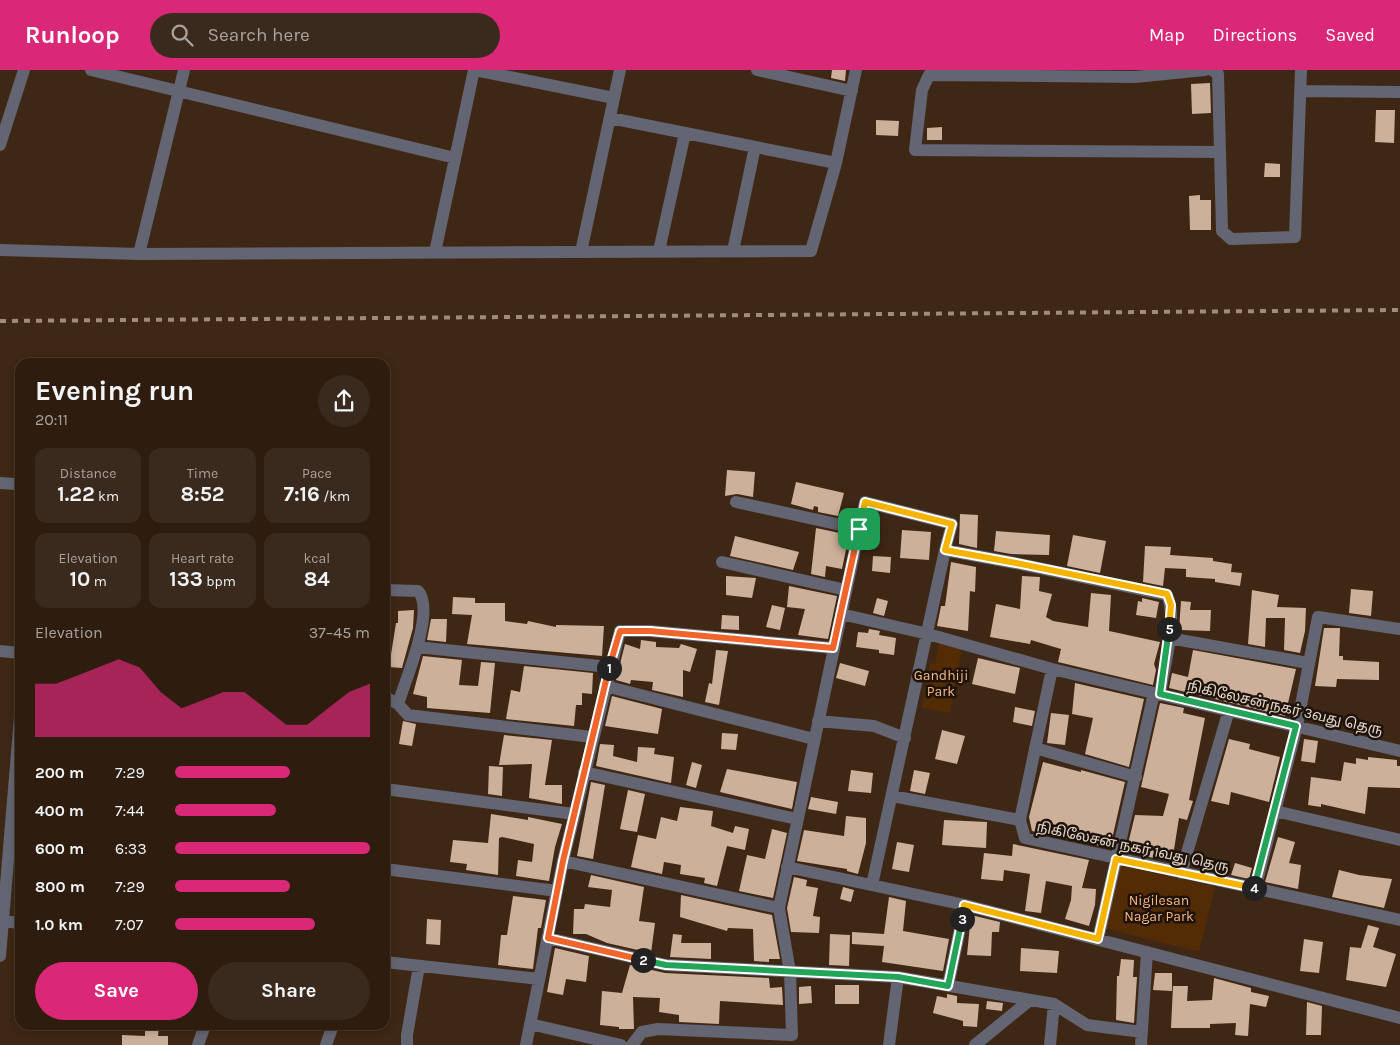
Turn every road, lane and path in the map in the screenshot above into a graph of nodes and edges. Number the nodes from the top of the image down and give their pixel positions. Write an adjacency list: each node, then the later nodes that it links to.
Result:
1 (24, 70): 18 (street)
2 (91, 70): 13 (street)
3 (184, 70): 13 (street)
4 (474, 70): 15 (street); 21 (street)
5 (620, 70): 15 (street)
6 (756, 70): 11 (street)
7 (856, 70): 11 (street)
8 (1205, 70): 20 (street)
9 (1212, 70): 20 (street)
10 (1301, 70): 12 (street)
11 (852, 91): 22 (street)
12 (1301, 91): 14 (street); 20 (street)
13 (178, 92): 21 (street); 28 (street)
14 (1400, 92)
15 (614, 98): 16 (street)
16 (610, 118): 17 (street); 26 (street)
17 (685, 133): 19 (street); 27 (street)
18 (0, 146)
19 (755, 147): 22 (street); 24 (street)
20 (1220, 152)
21 (455, 158): 25 (street)
22 (836, 163): 24 (street)
23 (0, 250): 28 (street)
24 (733, 251): 27 (street)
25 (435, 252): 26 (street); 28 (street)
26 (581, 252): 27 (street)
27 (659, 252)
28 (139, 254)
29 (0, 483): 30 (street)
30 (15, 484)
31 (736, 502): 32 (street)
32 (859, 529): 33 (street); 36 (street)
33 (945, 550): 39 (street); 40 (street)
34 (722, 562): 36 (street)
35 (390, 590): 41 (street)
36 (846, 590): 37 (street)
37 (841, 614): 39 (street, நிகிலேசன் நகர் 3வது தெரு); 42 (street)
38 (1400, 629): 45 (street)
39 (928, 634): 47 (street, நிகிலேசன் நகர் 3வது தெரு); 56 (street)
40 (1169, 638): 45 (street); 49 (street)
41 (417, 647): 46 (street); 51 (street)
42 (833, 648): 46 (street); 53 (street)
43 (0, 651): 44 (street)
44 (15, 652)
45 (1308, 663): 54 (street)
46 (609, 667): 48 (street)
47 (1052, 668): 49 (street, நிகிலேசன் நகர் 3வது தெரு); 58 (street)
48 (604, 686): 55 (street); 57 (street)
49 (1157, 693): 52 (street, நிகிலேசன் நகர் 3வது தெரு); 62 (street)
50 (390, 700): 51 (street)
51 (398, 704): 55 (street)
52 (1229, 710): 54 (street, நிகிலேசன் நகர் 3வது தெரு); 74 (street)
53 (818, 721): 56 (street); 57 (street)
54 (1296, 726): 59 (street, நிகிலேசன் நகர் 3வது தெரு); 65 (street)
55 (592, 737): 60 (street)
56 (905, 738): 64 (street)
57 (814, 739): 67 (street)
58 (1036, 748): 62 (street); 68 (street)
59 (1400, 751)
60 (584, 772): 66 (street); 67 (street)
61 (15, 774): 81 (street)
62 (1136, 777): 70 (street)
63 (390, 790): 66 (street)
64 (892, 796): 68 (street); 75 (street)
65 (1275, 811): 69 (street); 76 (street)
66 (574, 814): 71 (street)
67 (797, 819): 72 (street)
68 (1020, 820): 70 (street, நிகிலேசன் நகர் 1வது தெரு)
69 (1400, 840)
70 (1116, 859): 74 (street, நிகிலேசன் நகர் 1வது தெரு); 84 (street)
71 (563, 861): 77 (street); 79 (street)
72 (787, 867): 75 (street); 79 (street)
73 (390, 870): 77 (street)
74 (1181, 873): 76 (street, நிகிலேசன் நகர் 1வது தெரு)
75 (872, 885): 78 (street)
76 (1255, 889): 80 (street, நிகிலேசன் நகர் 1வது தெரு)
77 (557, 891): 83 (street)
78 (964, 905): 84 (street); 92 (street)
79 (779, 908): 89 (street)
80 (1400, 920)
81 (2, 921): 82 (street); 86 (street)
82 (15, 922)
83 (548, 938): 89 (street); 91 (street)
84 (1098, 939): 85 (street)
85 (1147, 952): 95 (street); 99 (street)
86 (0, 956)
87 (390, 963): 88 (street)
88 (419, 966): 91 (street); 102 (street)
89 (790, 972): 90 (street); 105 (street)
90 (898, 977): 92 (street); 106 (street)
91 (539, 979): 96 (street)
92 (948, 986): 93 (street)
93 (1030, 1000): 94 (street); 107 (street)
94 (1054, 1004): 99 (street); 108 (street)
95 (1400, 1018)
96 (530, 1024): 103 (street); 104 (street)
97 (203, 1030): 100 (street)
98 (331, 1030): 101 (street)
99 (1142, 1032): 109 (street)
100 (198, 1045)
101 (326, 1045)
102 (407, 1045)
103 (526, 1045)
104 (620, 1045)
105 (632, 1045)
106 (889, 1045)
107 (975, 1045)
108 (1050, 1045)
109 (1141, 1045)

